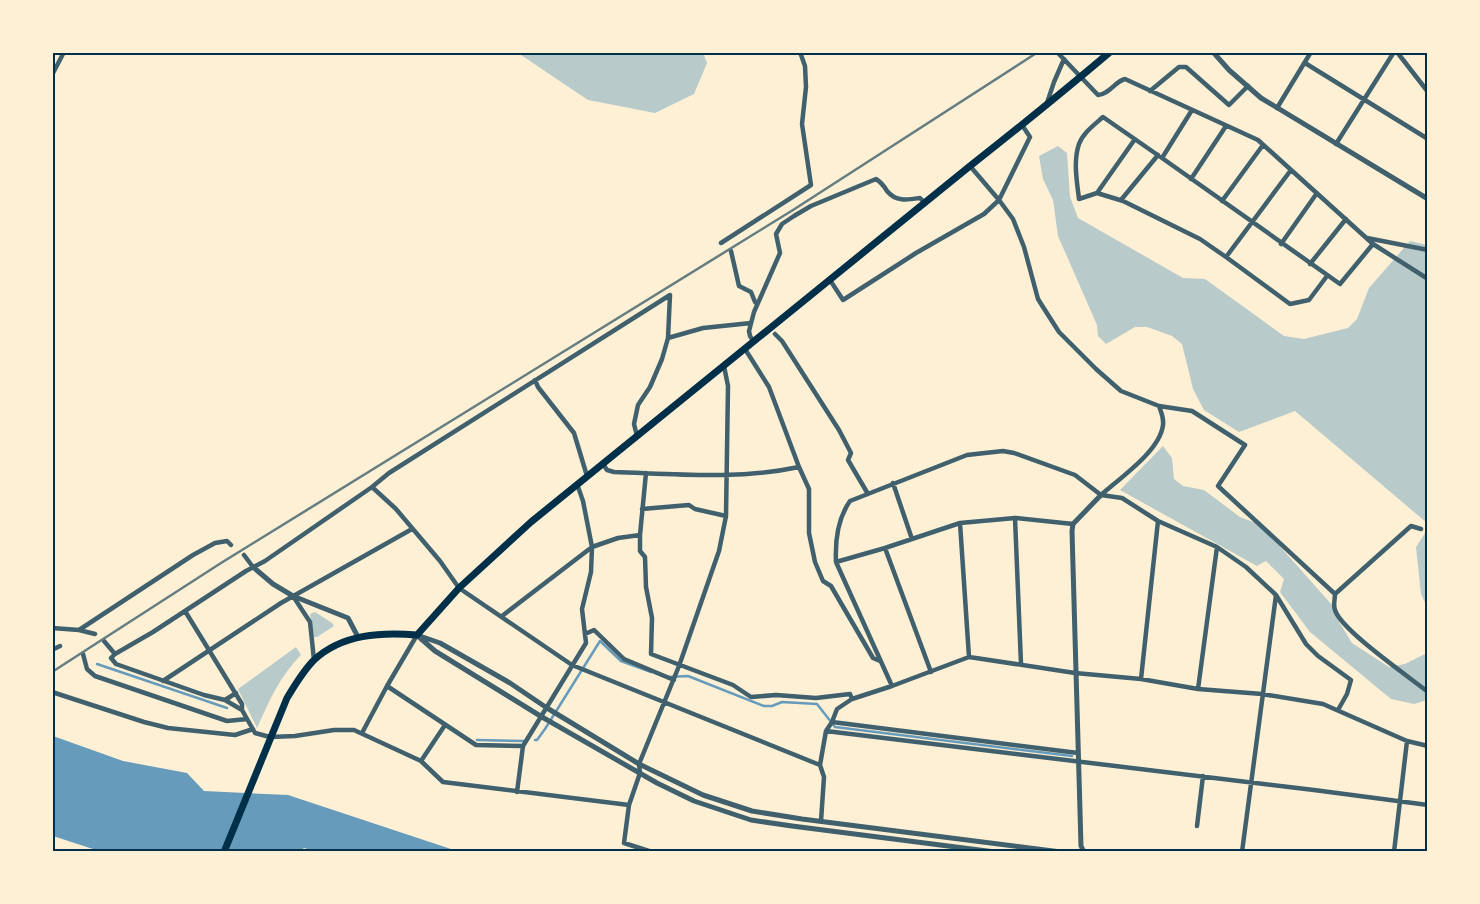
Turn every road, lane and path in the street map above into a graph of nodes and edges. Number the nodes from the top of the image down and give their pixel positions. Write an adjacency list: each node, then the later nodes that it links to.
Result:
1 (64, 52): 10 (street)
2 (800, 52): 39 (street)
3 (1057, 52): 8 (street)
4 (1110, 52): 11 (main road)
5 (1213, 52): 12 (street)
6 (1311, 52): 9 (street)
7 (1396, 52): 14 (street); 15 (street)
8 (1064, 59): 11 (street); 16 (street)
9 (1305, 63): 15 (street); 17 (street)
10 (52, 75)
11 (1080, 76): 13 (street); 16 (main road)
12 (1248, 86): 13 (street); 17 (street)
13 (1150, 91): 18 (street)
14 (1427, 91)
15 (1363, 100): 22 (street); 24 (street)
16 (1048, 103): 19 (main road)
17 (1278, 108): 24 (street)
18 (1192, 110): 20 (street); 25 (street)
19 (1022, 124): 26 (main road); 32 (street)
20 (1226, 126): 23 (street); 28 (street)
21 (1135, 139): 25 (street); 29 (street); 29 (street)
22 (1428, 139)
23 (1263, 144): 27 (street); 34 (street)
24 (1336, 144): 31 (street)
25 (1160, 157): 28 (street); 33 (street)
26 (970, 166): 32 (street); 35 (main road)
27 (1291, 170): 30 (street); 37 (street)
28 (1191, 179): 34 (street)
29 (1097, 193): 33 (street)
30 (1317, 193): 36 (street); 40 (street)
31 (1428, 199)
32 (999, 200): 48 (street); 57 (street)
33 (1121, 200): 44 (street)
34 (1222, 201): 37 (street)
35 (924, 204): 48 (main road); 49 (street)
36 (1346, 219): 38 (street); 45 (street)
37 (1252, 223): 40 (street); 44 (street)
38 (1366, 237): 41 (street); 42 (street)
39 (721, 243)
40 (1281, 244): 45 (street)
41 (1373, 244): 46 (street); 47 (street)
42 (1428, 250)
43 (732, 251): 49 (street)
44 (1226, 257): 46 (street)
45 (1310, 264): 46 (street)
46 (1327, 276)
47 (1428, 279)
48 (830, 280): 53 (main road)
49 (757, 304): 50 (street)
50 (751, 323): 52 (street); 53 (street)
51 (775, 334): 67 (street)
52 (668, 338): 56 (street); 58 (street)
53 (754, 342): 54 (main road)
54 (745, 349): 55 (main road); 60 (street)
55 (724, 366): 58 (main road); 62 (street)
56 (534, 380): 63 (street); 66 (street)
57 (1159, 406): 68 (street); 87 (street)
58 (637, 436): 59 (main road)
59 (603, 464): 61 (street); 63 (main road)
60 (799, 467): 62 (street); 106 (street)
61 (646, 473): 62 (street); 69 (street)
62 (727, 475): 70 (street)
63 (587, 476): 65 (main road)
64 (893, 483): 67 (street); 68 (street); 78 (street)
65 (577, 484): 80 (street); 86 (main road)
66 (372, 487): 75 (street); 85 (street)
67 (868, 494): 84 (street)
68 (1101, 494): 72 (street); 74 (street)
69 (642, 510): 70 (street); 77 (street)
70 (726, 516): 109 (street)
71 (1015, 518): 73 (street); 74 (street); 107 (street)
72 (1158, 521): 81 (street); 112 (street)
73 (960, 523): 78 (street); 104 (street)
74 (1073, 524): 111 (street)
75 (412, 529): 86 (street); 89 (street)
76 (1421, 529): 87 (street)
77 (640, 535): 80 (street); 109 (street)
78 (912, 539): 82 (street)
79 (231, 545): 93 (street)
80 (592, 547): 91 (street); 95 (street)
81 (1217, 547): 88 (street); 117 (street)
82 (885, 548): 84 (street); 110 (street)
83 (244, 555): 85 (street)
84 (836, 562): 106 (street)
85 (252, 567): 89 (street); 90 (street)
86 (459, 588): 91 (street); 96 (main road)
87 (1335, 594): 119 (street)
88 (1276, 595): 121 (street); 127 (street)
89 (293, 596): 97 (street); 101 (street); 105 (street)
90 (185, 611): 101 (street); 103 (street)
91 (502, 616): 108 (street)
92 (52, 628): 93 (street)
93 (80, 630): 94 (street)
94 (95, 634)
95 (585, 634): 108 (street); 113 (street)
96 (417, 636): 97 (main road); 115 (street); 125 (street); 128 (street)
97 (358, 637): 105 (main road)
98 (104, 641): 103 (street)
99 (60, 646): 100 (street)
100 (52, 650)
101 (210, 652): 114 (street); 120 (street)
102 (83, 654): 129 (street)
103 (115, 654): 114 (street)
104 (969, 657): 107 (street); 110 (street)
105 (314, 660): 135 (main road)
106 (880, 661): 116 (street)
107 (1021, 664): 111 (street)
108 (572, 665): 124 (street); 125 (street)
109 (679, 666): 113 (street); 122 (street)
110 (930, 672): 116 (street)
111 (1075, 673): 112 (street); 139 (street)
112 (1141, 679): 117 (street)
113 (674, 680): 124 (street)
114 (163, 681): 123 (street)
115 (387, 686): 131 (street); 134 (street)
116 (892, 686): 122 (street)
117 (1198, 689): 121 (street)
118 (52, 692): 132 (street)
119 (1428, 692)
120 (236, 693): 123 (street); 126 (street)
121 (1262, 694): 127 (street); 146 (street)
122 (852, 699): 130 (street)
123 (225, 700): 126 (street)
124 (665, 702): 142 (street); 143 (street)
125 (547, 708): 128 (street); 142 (street)
126 (242, 710): 129 (street)
127 (1338, 710): 136 (street)
128 (542, 717): 137 (street); 144 (street)
129 (247, 719): 132 (street)
130 (832, 722): 133 (street); 139 (street)
131 (445, 725): 137 (street); 140 (street)
132 (253, 729): 135 (street)
133 (826, 731): 141 (street); 143 (street)
134 (362, 732): 135 (street); 140 (street)
135 (269, 740): 153 (main road)
136 (1407, 741): 138 (street); 148 (street)
137 (523, 746): 147 (street)
138 (1428, 746)
139 (1078, 753): 141 (street)
140 (421, 761): 147 (street)
141 (1078, 762): 145 (street); 157 (street)
142 (639, 764): 144 (street); 151 (street)
143 (820, 766): 151 (street)
144 (640, 774): 150 (street); 155 (street)
145 (1203, 776): 146 (street); 152 (street)
146 (1251, 783): 148 (street); 158 (street)
147 (517, 792): 150 (street)
148 (1400, 802): 149 (street); 159 (street)
149 (1428, 805)
150 (629, 806): 154 (street)
151 (821, 821): 156 (street)
152 (1197, 826)
153 (224, 852)
154 (652, 852)
155 (995, 852)
156 (1061, 852)
157 (1084, 852)
158 (1242, 852)
159 (1394, 852)

